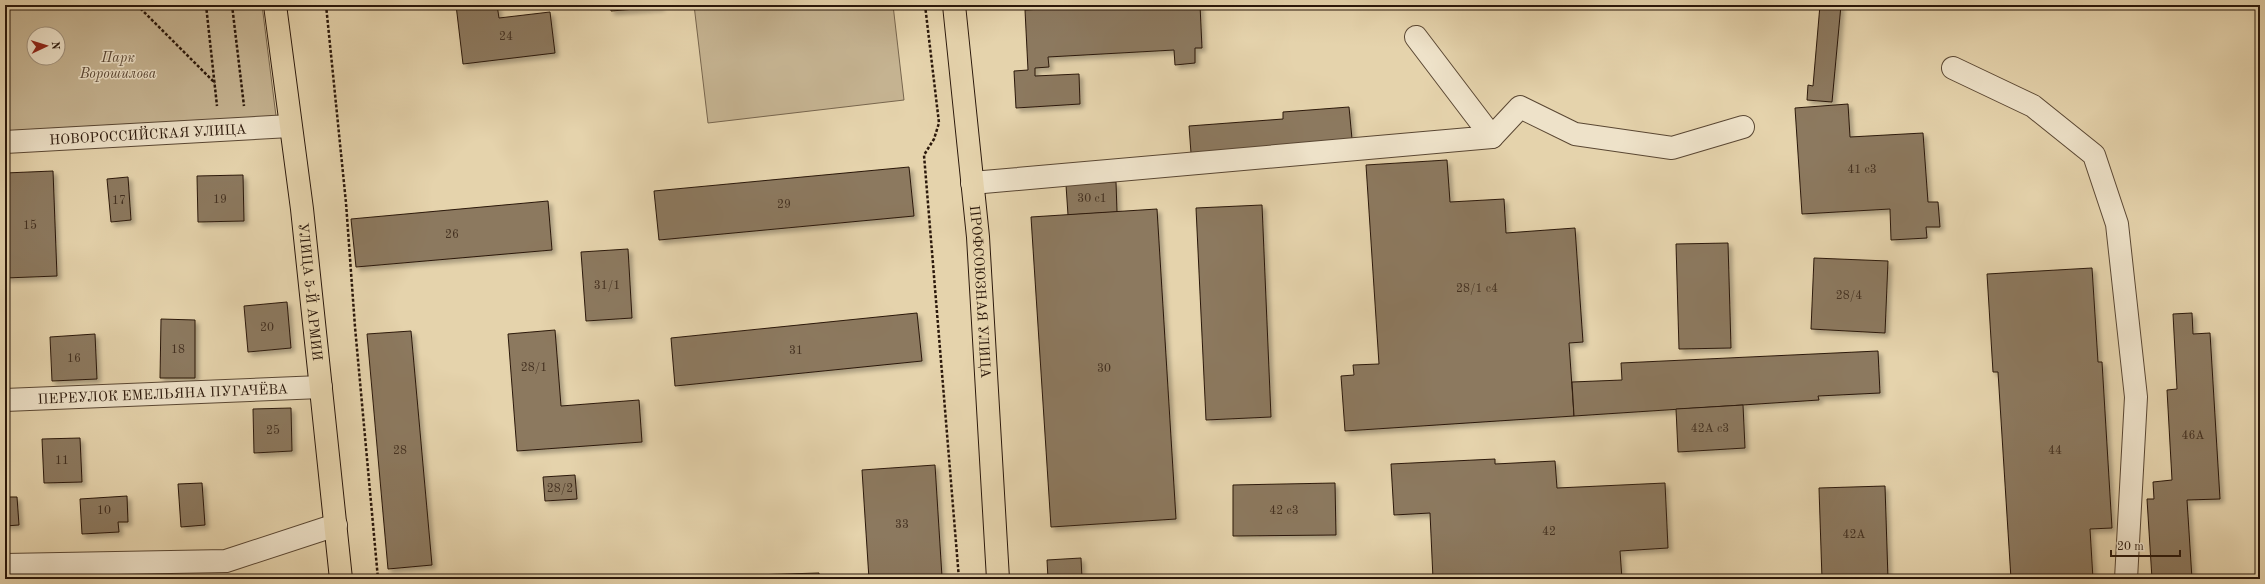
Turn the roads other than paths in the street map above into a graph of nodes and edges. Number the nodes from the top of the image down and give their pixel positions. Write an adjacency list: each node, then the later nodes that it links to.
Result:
1 (275, 5): 5 (main road, УЛИЦА 5-Й АРМИИ)
2 (954, 5): 9 (main road, ПРОФСОЮЗНАЯ УЛИЦА)
3 (1416, 37): 7 (street)
4 (1953, 68): 16 (street)
5 (290, 126): 8 (street, НОВОРОССИЙСКАЯ УЛИЦА); 10 (main road, УЛИЦА 5-Й АРМИИ)
6 (1744, 127): 7 (street)
7 (1492, 137): 9 (street)
8 (5, 142)
9 (972, 183): 15 (main road, ПРОФСОЮЗНАЯ УЛИЦА)
10 (322, 387): 11 (street, ПЕРЕУЛОК ЕМЕЛЬЯНА ПУГАЧЁВА); 12 (main road, УЛИЦА 5-Й АРМИИ)
11 (5, 400)
12 (336, 525): 13 (street); 14 (main road, УЛИЦА 5-Й АРМИИ)
13 (5, 565)
14 (341, 579)
15 (998, 579)
16 (2126, 579)

